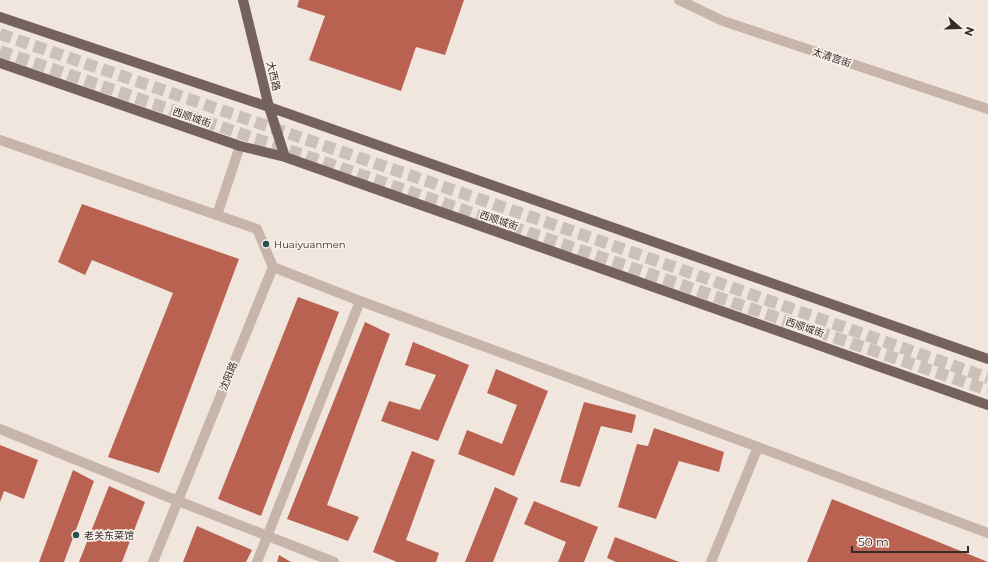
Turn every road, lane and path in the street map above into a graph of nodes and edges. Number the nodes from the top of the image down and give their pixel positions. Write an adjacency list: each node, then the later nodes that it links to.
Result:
1 (243, 0): 5 (main road, 大西路)
2 (679, 0): 6 (street, 太清宫街)
3 (0, 17): 5 (main road)
4 (0, 63): 8 (main road, 西顺城街)
5 (268, 107): 9 (main road, 大西路); 13 (main road)
6 (988, 109)
7 (0, 140): 10 (street)
8 (240, 146): 9 (main road, 西顺城街); 10 (street)
9 (285, 157): 14 (main road, 西顺城街)
10 (217, 215): 11 (street)
11 (273, 267): 12 (street); 17 (street, 沈阳路)
12 (360, 301): 16 (street); 19 (street)
13 (988, 359)
14 (988, 405)
15 (0, 429): 17 (street)
16 (758, 446): 18 (street); 23 (street)
17 (178, 501): 19 (street); 20 (street, 沈阳路)
18 (988, 533)
19 (268, 536): 21 (street); 22 (street)
20 (153, 562)
21 (257, 562)
22 (334, 562)
23 (711, 562)

